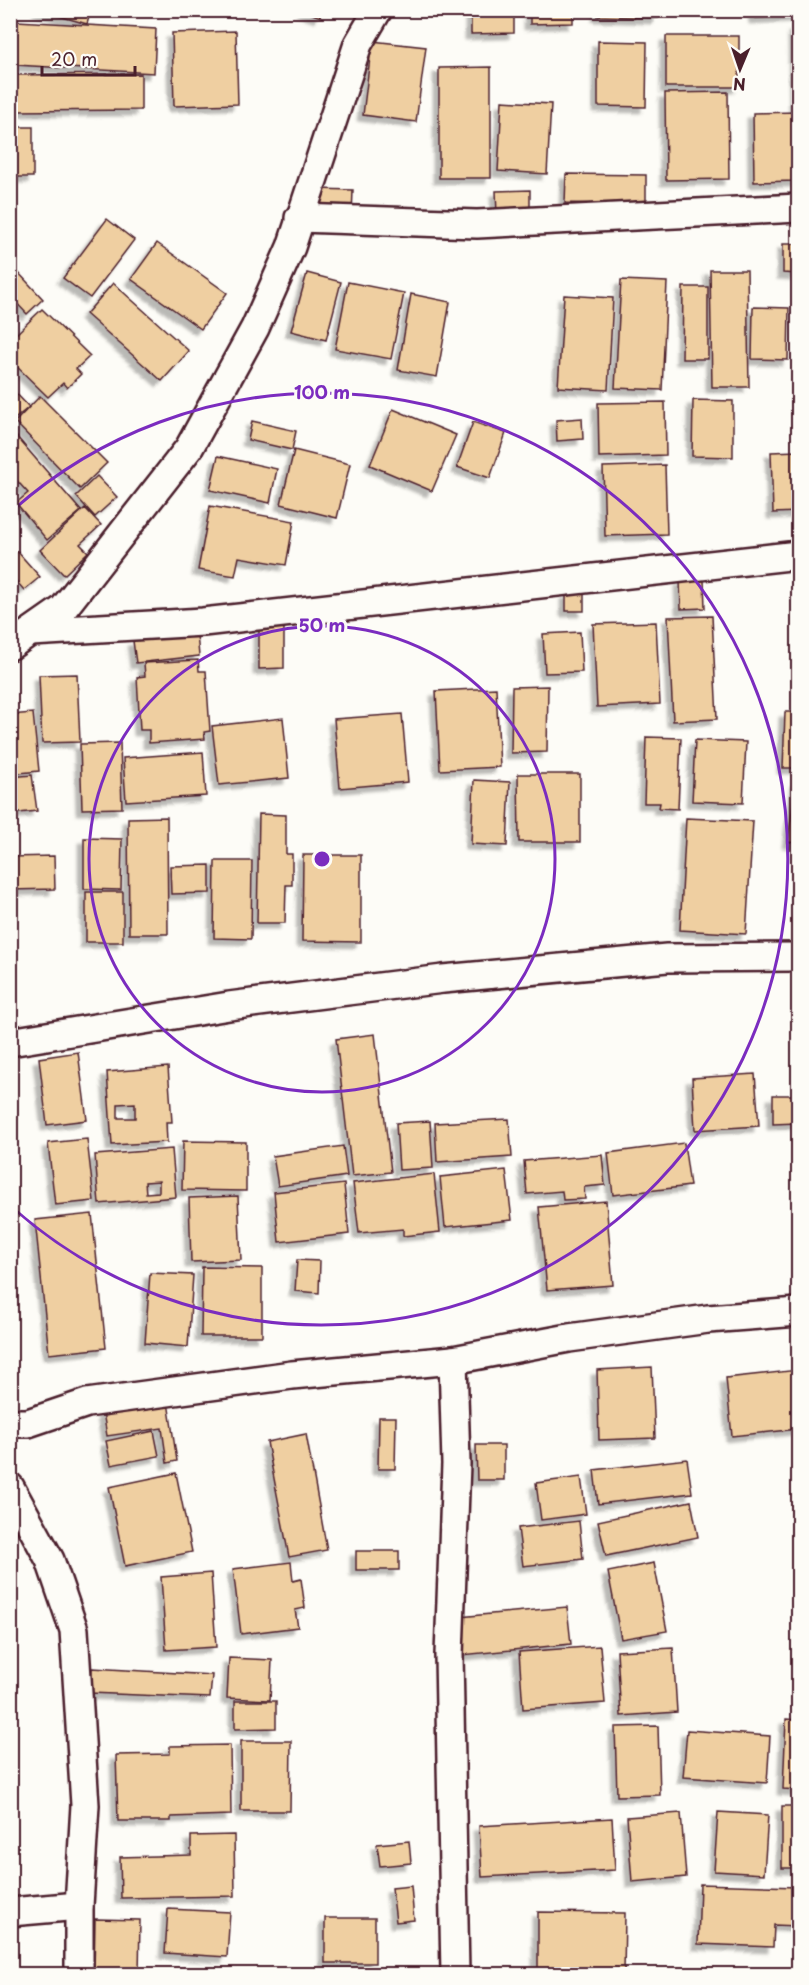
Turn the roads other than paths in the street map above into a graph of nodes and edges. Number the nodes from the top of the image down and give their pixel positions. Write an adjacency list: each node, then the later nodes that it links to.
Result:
1 (378, 10): 3 (street)
2 (798, 208): 3 (street)
3 (299, 218): 5 (street)
4 (798, 555): 5 (street)
5 (21, 639)
6 (798, 957): 7 (street)
7 (10, 1042)
8 (798, 1312): 9 (street)
9 (453, 1360): 10 (street); 15 (street)
10 (10, 1423)
11 (10, 1487): 12 (street)
12 (79, 1906): 13 (street); 14 (street)
13 (10, 1912)
14 (79, 1974)
15 (454, 1974)

